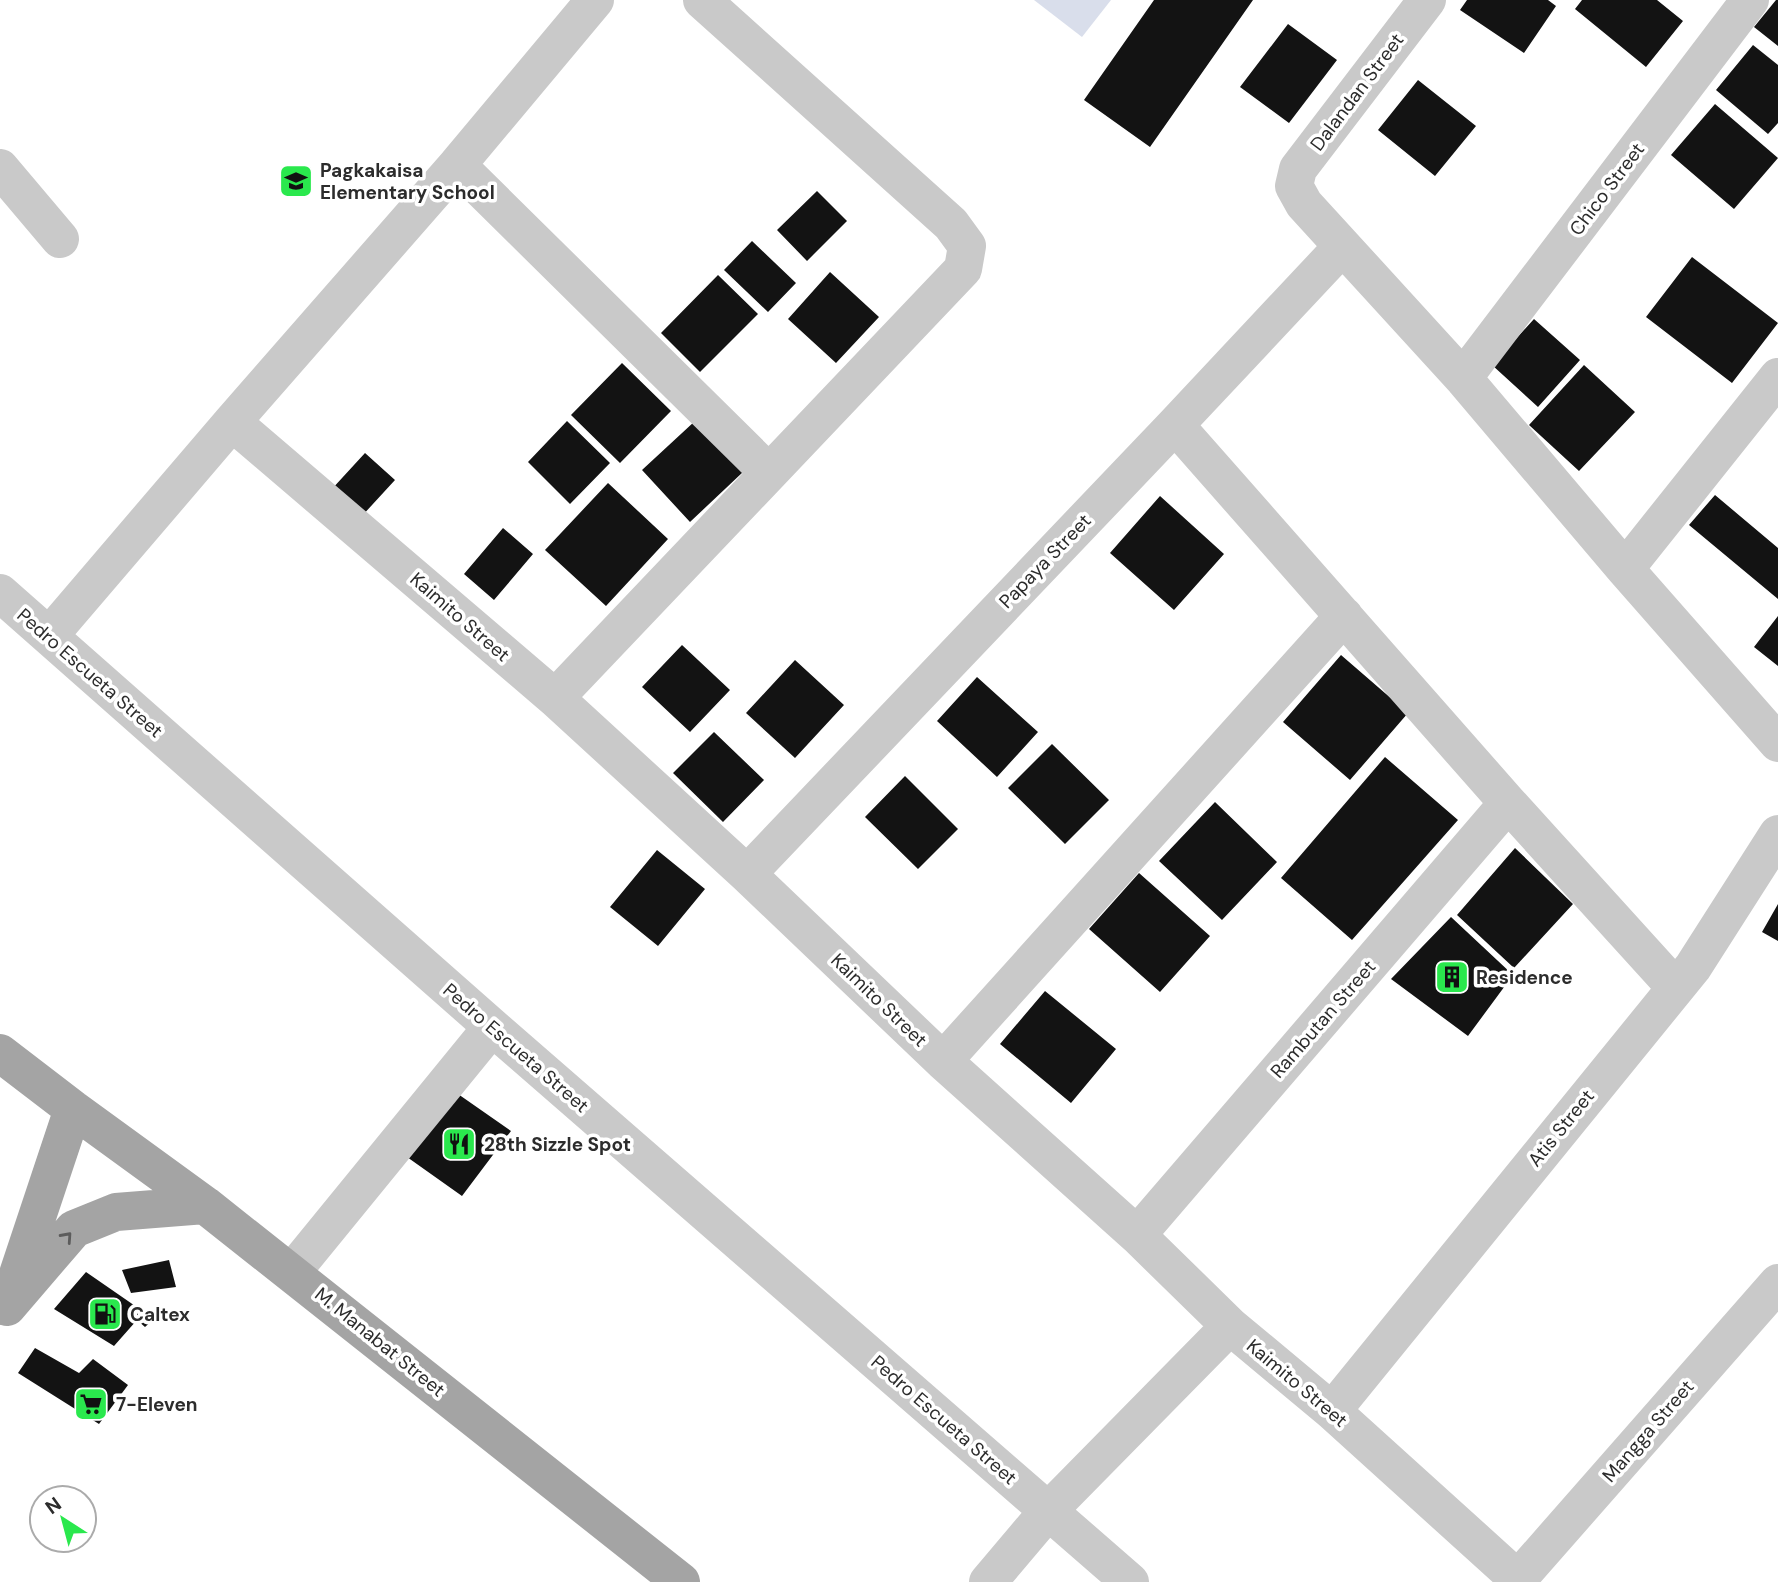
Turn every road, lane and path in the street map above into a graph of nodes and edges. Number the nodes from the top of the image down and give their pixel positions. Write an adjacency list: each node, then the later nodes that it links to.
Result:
1 (595, 0): 5 (street)
2 (702, 0): 13 (street)
3 (1427, 0): 8 (street, Dalandan Street)
4 (1750, 0): 10 (street, Chico Street)
5 (457, 165): 11 (street); 13 (street)
6 (0, 168): 7 (street)
7 (60, 239)
8 (1342, 247): 10 (street); 12 (street, Papaya Street)
9 (1778, 377): 14 (street)
10 (1463, 378): 14 (street)
11 (232, 422): 17 (street); 18 (street, Kaimito Street)
12 (1175, 425): 16 (street); 22 (street, Papaya Street)
13 (768, 472): 18 (street)
14 (1625, 569): 19 (street)
15 (0, 593): 17 (street, Pedro Escueta Street)
16 (1344, 616): 20 (street); 26 (street)
17 (49, 636): 24 (street, Pedro Escueta Street)
18 (555, 698): 22 (street, Kaimito Street)
19 (1778, 743)
20 (1508, 803): 23 (street); 29 (street, Rambutan Street)
21 (1778, 834): 23 (street, Atis Street)
22 (747, 874): 26 (street, Kaimito Street)
23 (1675, 987): 34 (street, Atis Street)
24 (492, 1027): 30 (street); 35 (street, Pedro Escueta Street)
25 (0, 1053): 27 (main road, M. Manabat Street)
26 (943, 1061): 29 (street, Kaimito Street)
27 (73, 1109): 28 (main road, M. Manabat Street); 32 (main road)
28 (205, 1205): 30 (main road, M. Manabat Street); 32 (main road, one-way to 28)
29 (1138, 1235): 33 (street, Kaimito Street)
30 (292, 1272): 37 (main road, M. Manabat Street)
31 (1778, 1283): 36 (street, Mangga Street)
32 (3, 1315)
33 (1230, 1326): 34 (street, Kaimito Street); 35 (street)
34 (1332, 1411): 36 (street, Kaimito Street)
35 (1048, 1511): 38 (street); 39 (street, Pedro Escueta Street)
36 (1519, 1580)
37 (681, 1582)
38 (988, 1582)
39 (1130, 1582)

